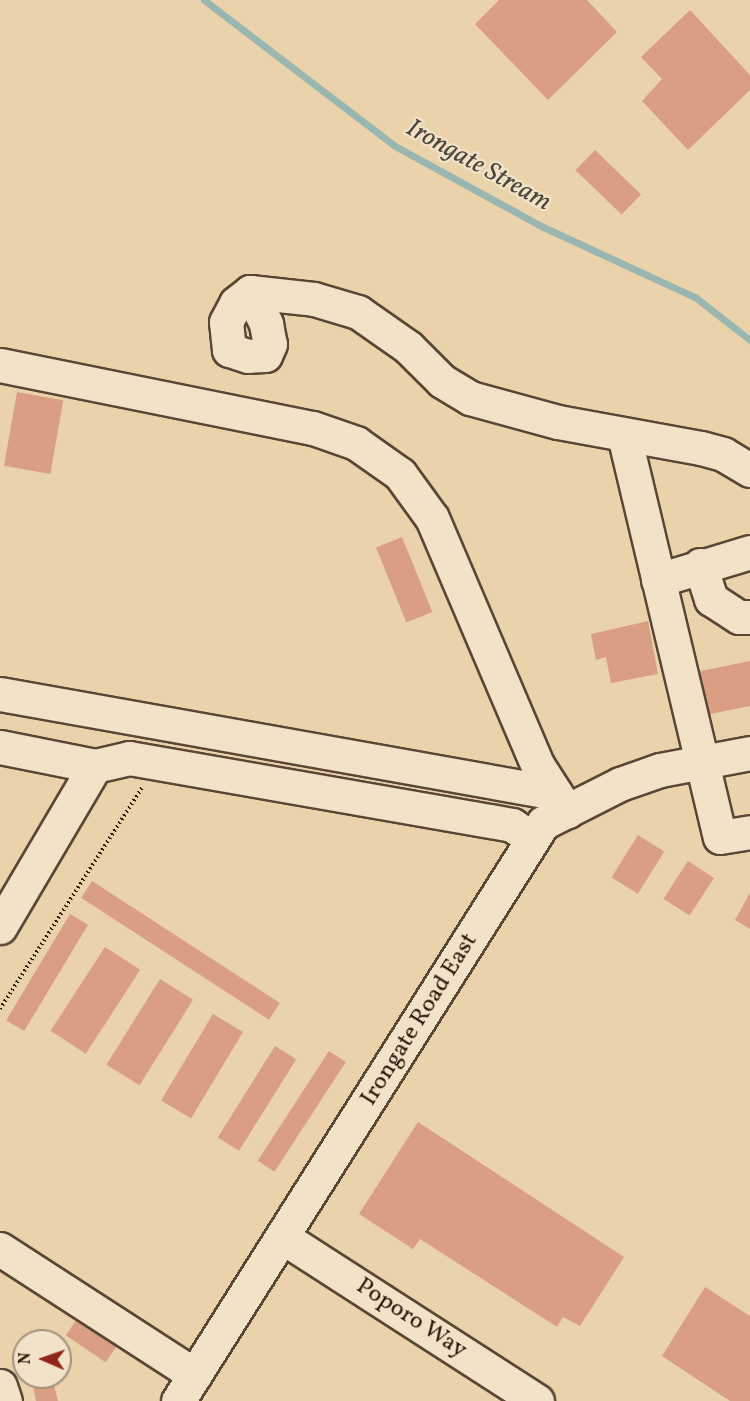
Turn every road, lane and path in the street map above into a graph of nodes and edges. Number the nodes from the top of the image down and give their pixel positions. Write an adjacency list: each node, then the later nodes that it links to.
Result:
1 (250, 292): 3 (street)
2 (0, 365): 15 (street)
3 (624, 435): 4 (street); 7 (street)
4 (750, 470)
5 (750, 552): 6 (street)
6 (700, 566): 7 (street); 8 (street)
7 (658, 580): 12 (street)
8 (750, 617)
9 (0, 694): 15 (street)
10 (0, 747): 14 (street)
11 (750, 753): 12 (street, Irongate Road East)
12 (702, 762): 15 (street, Irongate Road East); 16 (street)
13 (156, 763): 14 (street); 17 (street); 19 (path)
14 (95, 766): 18 (street)
15 (561, 802): 17 (street, Irongate Road East)
16 (750, 832)
17 (533, 839): 20 (street, Irongate Road East)
18 (0, 927)
19 (0, 1009)
20 (284, 1238): 23 (street, Irongate Road East); 25 (street, Poporo Way)
21 (0, 1249): 23 (street)
22 (0, 1386): 24 (street)
23 (186, 1388)
24 (5, 1401)
25 (537, 1401)

